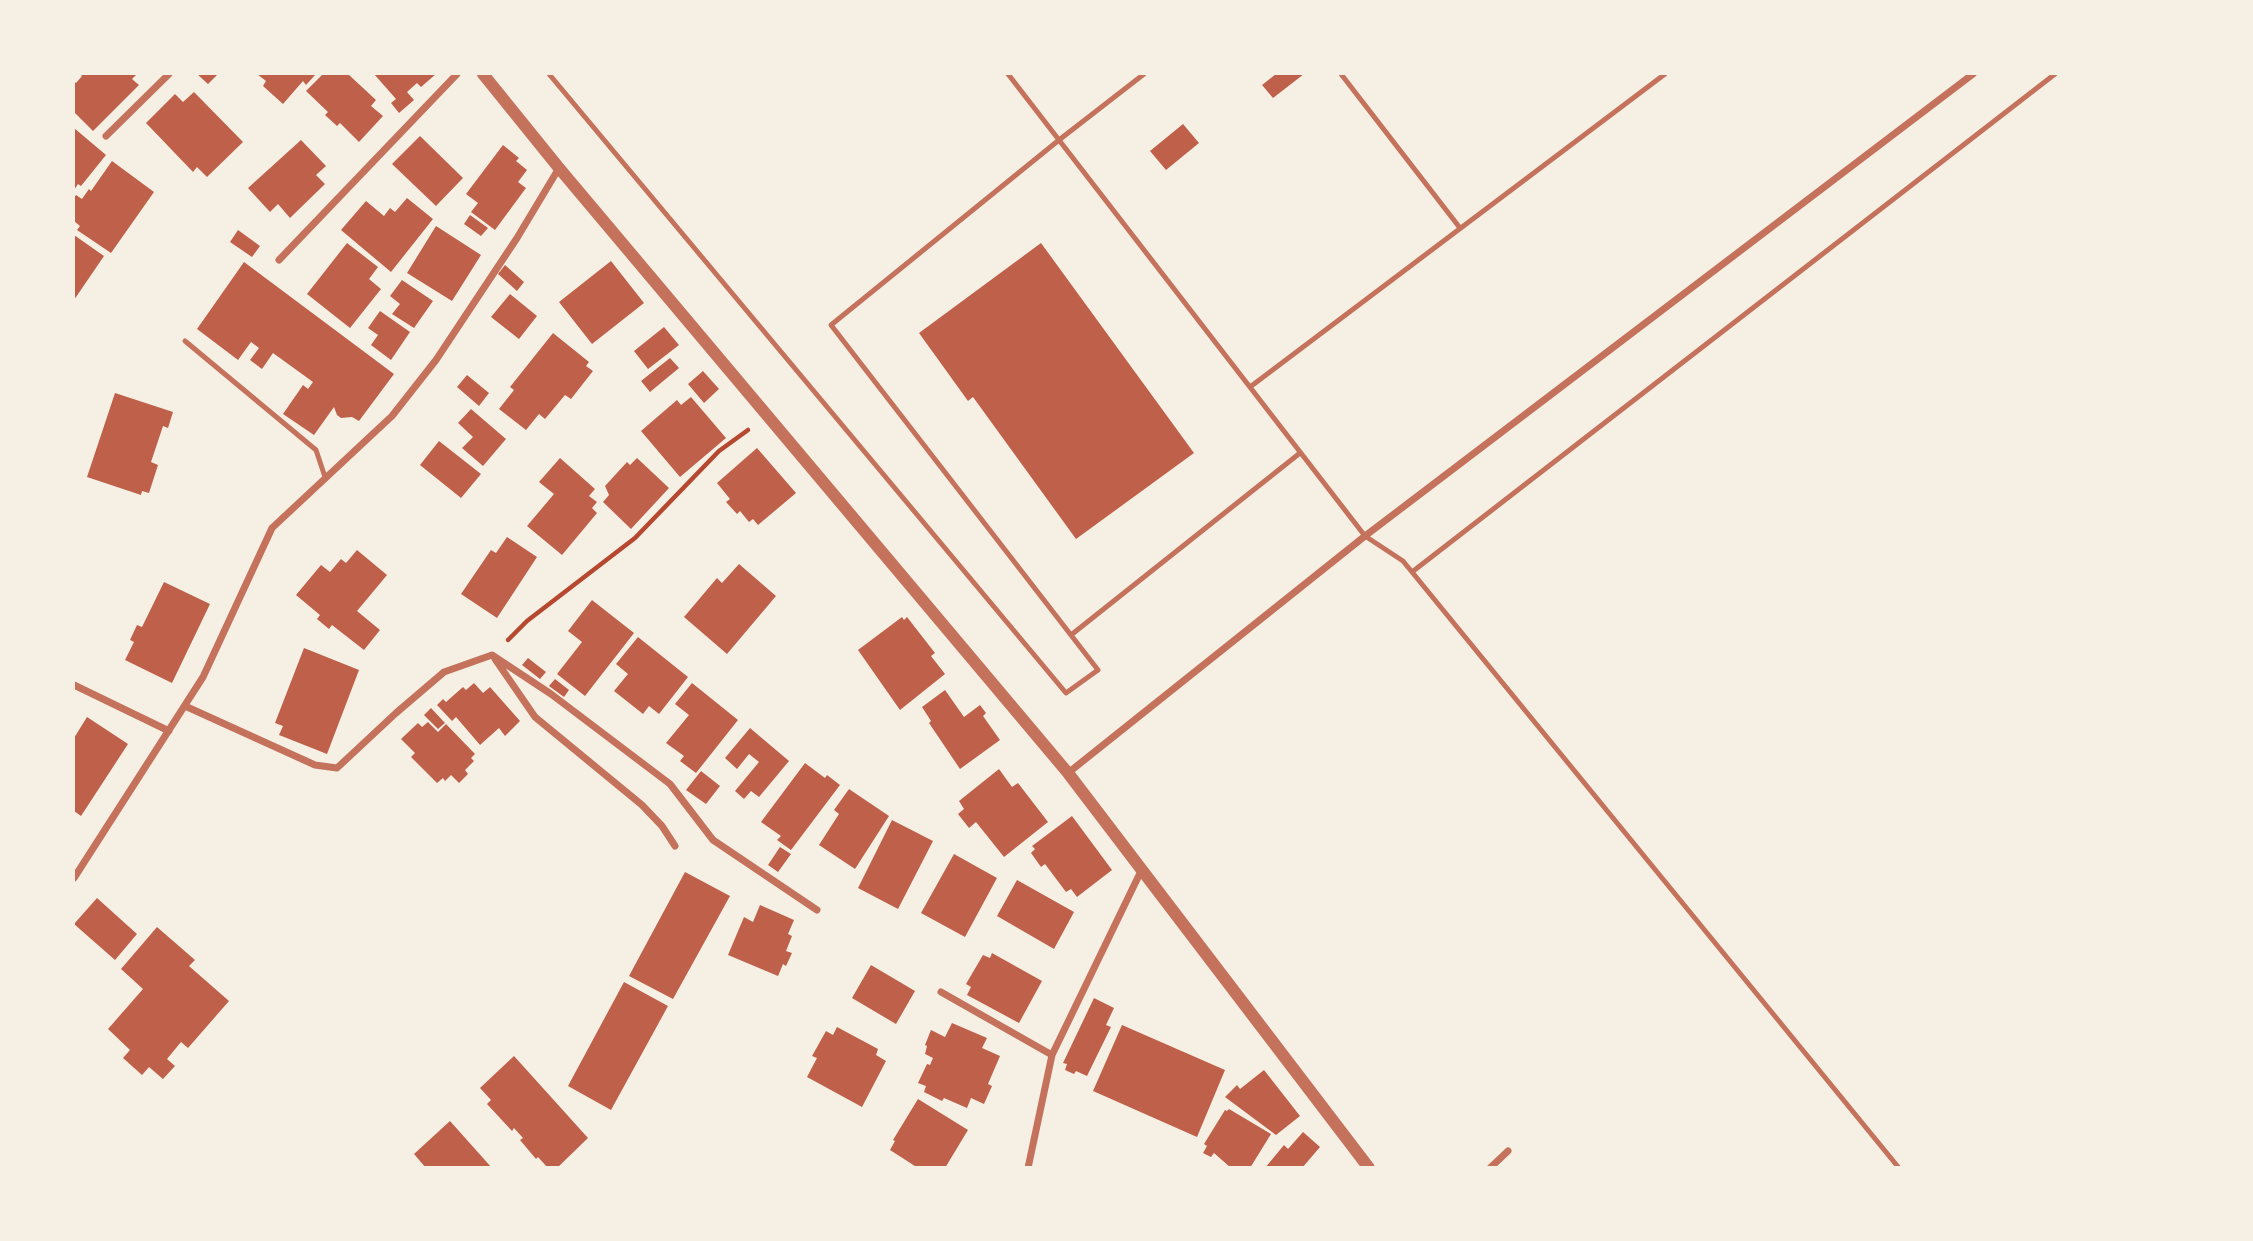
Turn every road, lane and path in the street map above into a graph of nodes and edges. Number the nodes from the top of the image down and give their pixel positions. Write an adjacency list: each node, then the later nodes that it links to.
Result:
1 (169, 74): 11 (street)
2 (457, 74): 15 (street)
3 (483, 74): 13 (street)
4 (549, 74): 23 (lane)
5 (1008, 74): 12 (lane)
6 (1144, 74): 12 (lane)
7 (1341, 74): 14 (lane)
8 (1665, 74): 14 (lane)
9 (1973, 74): 21 (street)
10 (2055, 74): 22 (lane)
11 (106, 136)
12 (1059, 140): 17 (lane); 23 (lane)
13 (559, 168): 18 (street); 20 (street)
14 (1460, 228): 17 (lane)
15 (279, 260)
16 (185, 341): 20 (lane)
17 (1250, 387): 19 (lane)
18 (767, 416): 24 (path); 28 (street)
19 (1300, 453): 21 (lane); 23 (lane)
20 (325, 477): 26 (street)
21 (1365, 536): 22 (lane); 28 (street)
22 (1412, 572): 39 (lane)
23 (1071, 635)
24 (492, 655): 26 (street); 29 (street); 32 (street)
25 (74, 685): 27 (street)
26 (185, 706): 27 (street)
27 (169, 731): 31 (street)
28 (1069, 773): 30 (street)
29 (674, 846)
30 (1142, 869): 34 (street); 37 (street)
31 (74, 878)
32 (817, 910)
33 (941, 992): 34 (street)
34 (1052, 1055): 36 (street)
35 (1508, 1151): 38 (street)
36 (1028, 1167)
37 (1370, 1167)
38 (1490, 1167)
39 (1899, 1167)

